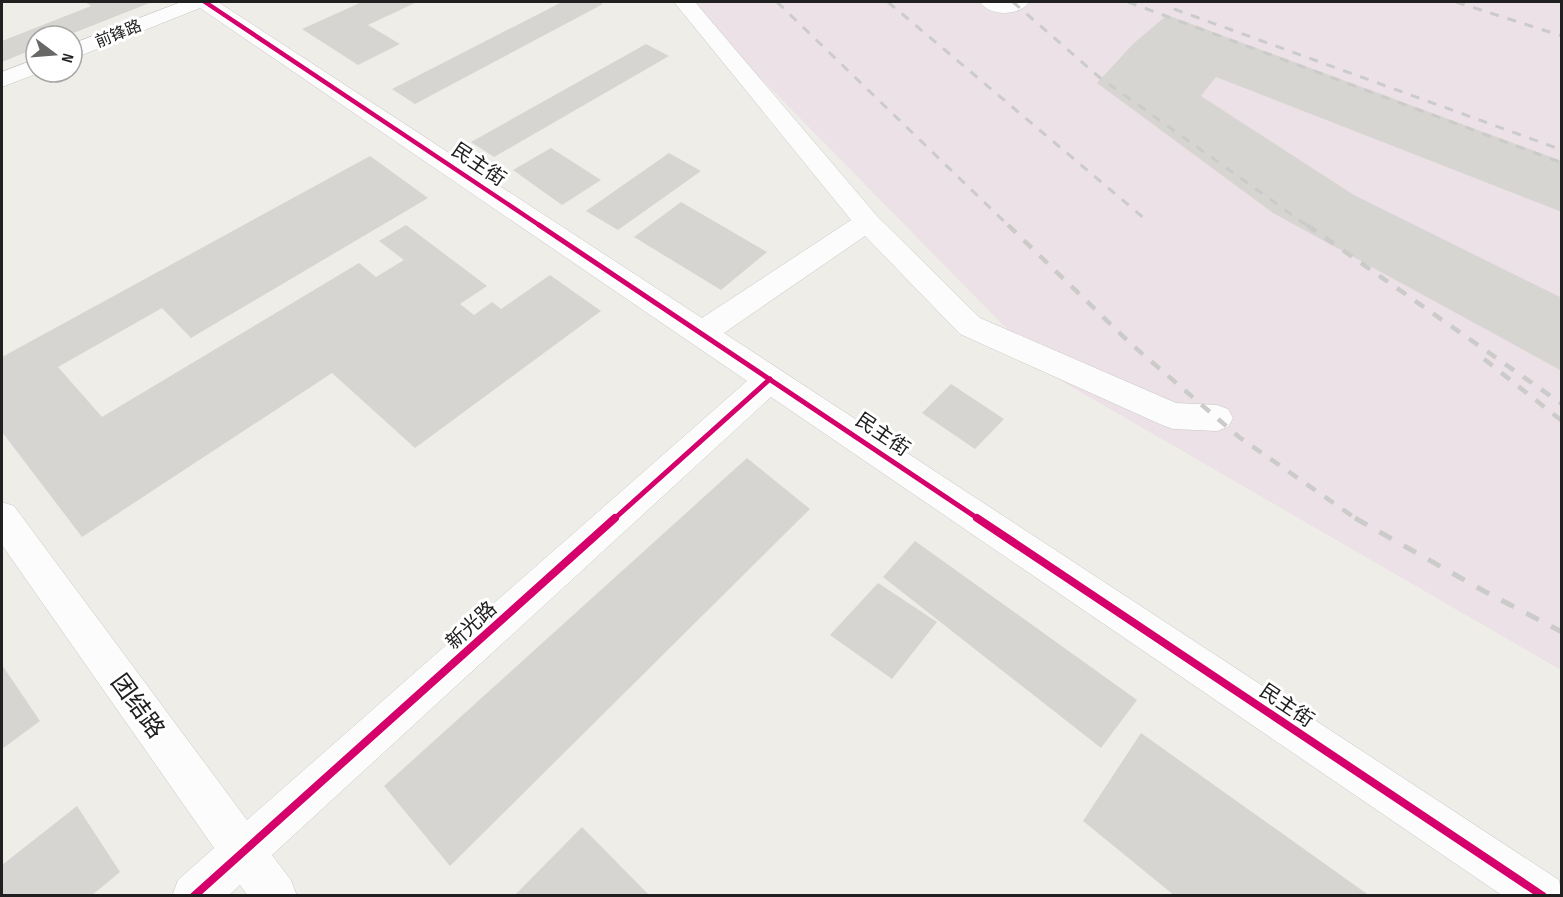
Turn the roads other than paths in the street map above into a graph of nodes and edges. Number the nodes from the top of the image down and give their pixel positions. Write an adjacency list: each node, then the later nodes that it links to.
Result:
1 (198, 2): 6 (street, 前锋路)
2 (205, 2): 10 (street, 民主街)
3 (684, 2): 9 (street)
4 (990, 2): 5 (street)
5 (1019, 2)
6 (84, 47)
7 (24, 71): 8 (street)
8 (2, 80)
9 (867, 222): 10 (street); 12 (street)
10 (702, 333): 11 (street, 民主街)
11 (770, 379): 14 (street, 新光路); 17 (street, 民主街)
12 (1217, 418)
13 (2, 517): 14 (street, 团结路)
14 (243, 852): 15 (street, 新光路); 16 (street, 团结路)
15 (194, 896)
16 (274, 896)
17 (1543, 896)

